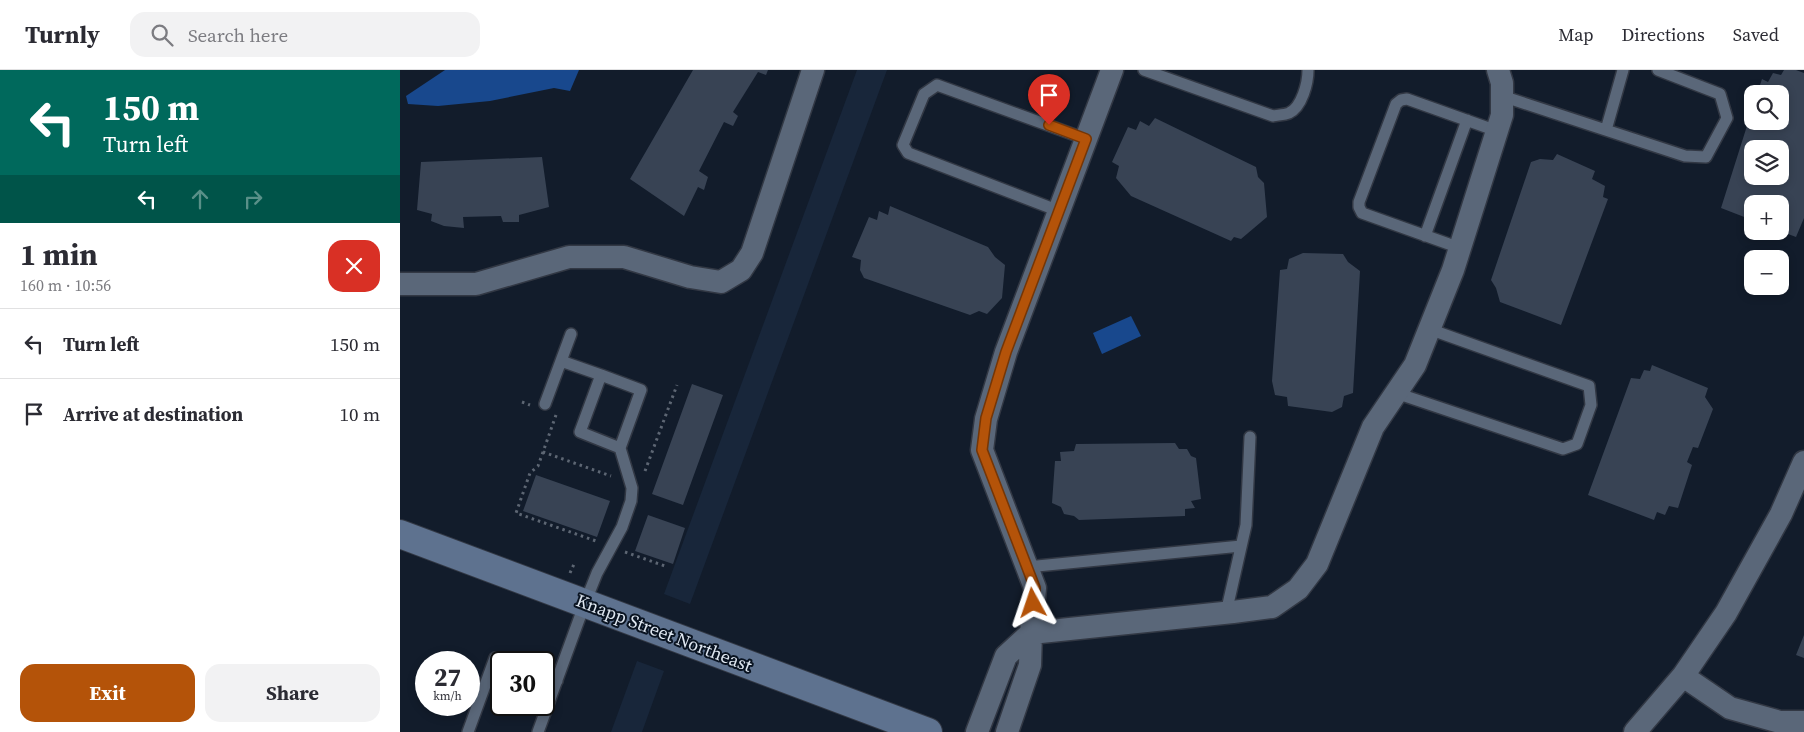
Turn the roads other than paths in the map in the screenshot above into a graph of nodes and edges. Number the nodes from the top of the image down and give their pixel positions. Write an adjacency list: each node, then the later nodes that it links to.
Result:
1 (813, 70): 16 (street)
2 (1112, 70): 12 (street)
3 (1144, 70): 4 (lane)
4 (1308, 70)
5 (1498, 70): 8 (street)
6 (1623, 70): 10 (lane)
7 (1658, 70): 10 (lane)
8 (1502, 96): 10 (lane); 11 (street)
9 (1467, 120): 11 (lane); 14 (lane); 14 (lane)
10 (1606, 130)
11 (1497, 131): 15 (street)
12 (1086, 139): 13 (street); 13 (lane)
13 (1059, 211): 28 (street)
14 (1425, 236): 15 (lane)
15 (1460, 248): 17 (street)
16 (400, 284)
17 (1429, 330): 21 (street); 21 (lane)
18 (571, 334): 19 (lane)
19 (561, 361): 20 (lane); 22 (lane)
20 (601, 375): 24 (lane); 24 (lane)
21 (1396, 393): 30 (street)
22 (545, 404)
23 (1250, 437): 27 (lane)
24 (620, 448): 29 (lane)
25 (1804, 462): 33 (street)
26 (400, 534): 29 (main road, Knapp Street Northeast)
27 (1241, 546): 28 (lane); 30 (lane)
28 (1027, 567): 31 (street)
29 (585, 603): 34 (lane); 38 (main road, Knapp Street Northeast)
30 (1226, 613): 31 (street)
31 (1031, 633): 39 (street); 40 (street)
32 (490, 672): 36 (lane)
33 (1683, 676): 35 (street); 41 (street)
34 (557, 681): 37 (lane)
35 (1804, 722)
36 (468, 732)
37 (538, 732)
38 (928, 732)
39 (977, 732)
40 (1007, 732)
41 (1635, 732)

